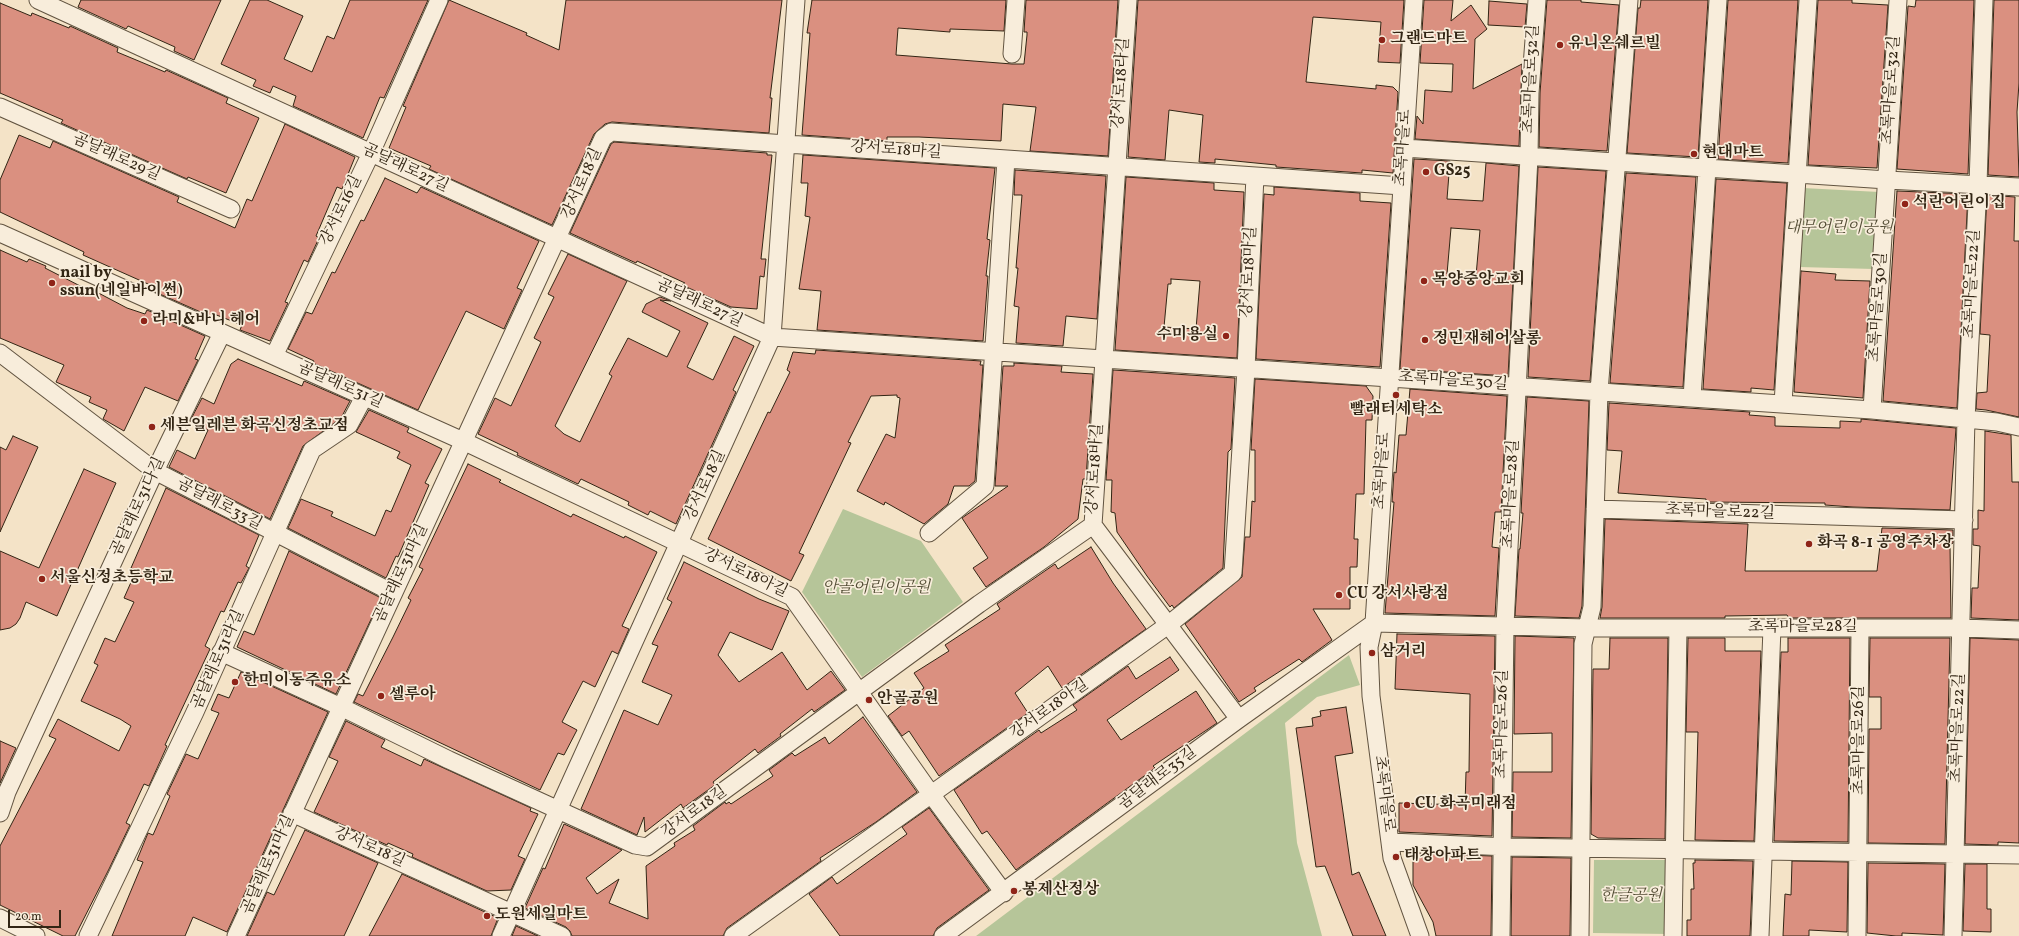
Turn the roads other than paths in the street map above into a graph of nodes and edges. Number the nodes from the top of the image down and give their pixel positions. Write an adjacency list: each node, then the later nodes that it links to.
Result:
1 (38, 0): 17 (street, 곰달래로27길)
2 (440, 0): 17 (street, 강서로16길)
3 (796, 0): 15 (street, 강서로18길)
4 (1016, 0): 13 (street)
5 (1128, 0): 21 (street, 강서로18라길)
6 (1414, 0): 16 (street, 초록마을로)
7 (1537, 0): 18 (street, 초록마을로32길)
8 (1629, 0): 20 (street)
9 (1718, 0): 22 (street)
10 (1808, 0): 23 (street)
11 (1898, 0): 25 (street, 초록마을로32길)
12 (1984, 0): 26 (street, 초록마을로22길)
13 (1012, 54)
14 (0, 107): 29 (street, 곰달래로29길)
15 (787, 144): 19 (street, 강서로18마길); 31 (street, 강서로18길); 33 (street, 강서로18길)
16 (1404, 148): 18 (street, 초록마을로32길); 27 (street, 초록마을로)
17 (370, 153): 31 (street, 곰달래로27길); 36 (street, 강서로16길)
18 (1529, 157): 20 (street, 초록마을로32길); 40 (street, 초록마을로30길)
19 (1006, 159): 21 (street, 강서로18마길); 34 (street)
20 (1616, 163): 22 (street, 초록마을로32길); 41 (street)
21 (1117, 166): 24 (street, 강서로18마길); 37 (street)
22 (1707, 168): 23 (street, 초록마을로32길); 43 (street)
23 (1797, 174): 25 (street, 초록마을로32길); 44 (street)
24 (1255, 176): 27 (street, 강서로18마길); 38 (street, 강서로18마길)
25 (1887, 180): 26 (street, 초록마을로32길); 45 (street, 초록마을로30길)
26 (1978, 185): 28 (street, 초록마을로32길); 46 (street, 초록마을로22길)
27 (1402, 186): 39 (street, 초록마을로)
28 (2019, 187)
29 (231, 210)
30 (0, 233): 32 (street, 곰달래로31길)
31 (558, 239): 33 (street, 곰달래로27길); 48 (street, 강서로18길)
32 (222, 333): 36 (street, 곰달래로31길); 49 (street, 곰달래로31다길)
33 (772, 337): 34 (street); 55 (street, 강서로18길)
34 (992, 352): 37 (street); 53 (street)
35 (0, 353): 49 (street, 곰달래로33길)
36 (274, 356): 42 (street, 곰달래로31길)
37 (1104, 359): 38 (street); 52 (street, 강서로18바길)
38 (1246, 369): 39 (street); 58 (street)
39 (1389, 378): 40 (street, 초록마을로30길); 57 (street, 초록마을로)
40 (1517, 386): 41 (street, 초록마을로30길); 59 (street, 초록마을로28길)
41 (1599, 392): 43 (street, 초록마을로30길); 50 (street)
42 (364, 397): 48 (street, 곰달래로31길); 54 (street, 곰달래로31라길)
43 (1692, 398): 44 (street, 초록마을로30길)
44 (1783, 404): 45 (street, 초록마을로30길)
45 (1872, 410): 46 (street, 초록마을로30길)
46 (1966, 419): 47 (street, 초록마을로30길); 51 (street, 초록마을로22길)
47 (2019, 427)
48 (463, 441): 55 (street, 곰달래로31길); 56 (street, 곰달래로31마길)
49 (155, 471): 54 (street, 곰달래로33길); 72 (street, 곰달래로31다길)
50 (1595, 509): 51 (street, 초록마을로22길); 60 (street)
51 (1964, 520): 64 (street, 초록마을로22길)
52 (1093, 525): 58 (street, 강서로18바길); 67 (street)
53 (929, 533)
54 (274, 534): 56 (street, 곰달래로33길); 66 (street, 곰달래로31라길)
55 (680, 543): 67 (street, 강서로18아길); 71 (street, 강서로18길)
56 (393, 593): 68 (street, 곰달래로31마길)
57 (1374, 623): 59 (street, 초록마을로28길); 69 (street, 곰달래로35길); 74 (street, 초록마을로)
58 (1168, 625): 69 (street, 강서로18바길); 70 (street, 강서로18아길)
59 (1505, 625): 60 (street, 초록마을로28길); 75 (street, 초록마을로26길)
60 (1588, 628): 61 (street, 초록마을로28길); 76 (street)
61 (1678, 628): 62 (street, 초록마을로28길); 77 (street)
62 (1772, 628): 63 (street, 초록마을로28길); 78 (street)
63 (1860, 628): 64 (street, 초록마을로28길); 79 (street, 초록마을로26길)
64 (1962, 628): 65 (street, 초록마을로28길); 80 (street, 초록마을로22길)
65 (2019, 630)
66 (221, 652): 68 (street); 86 (street, 곰달래로31라길)
67 (859, 692): 70 (street, 강서로18아길); 71 (street, 강서로18길)
68 (341, 707): 71 (street, 강서로18길); 73 (street, 곰달래로31마길)
69 (1239, 719): 82 (street, 곰달래로35길)
70 (931, 794): 82 (street, 강서로18아길); 90 (street, 강서로18아길)
71 (558, 810): 83 (street, 강서로18길)
72 (0, 813)
73 (292, 813): 83 (street, 강서로18길); 87 (street, 곰달래로31마길)
74 (1390, 842): 75 (street); 92 (street, 초록마을로)
75 (1501, 847): 76 (street); 93 (street, 초록마을로26길)
76 (1582, 848): 77 (street); 94 (street)
77 (1674, 850): 78 (street); 95 (street)
78 (1764, 851): 79 (street); 96 (street)
79 (1859, 853): 80 (street); 97 (street, 초록마을로26길)
80 (1955, 854): 81 (street); 98 (street, 초록마을로22길)
81 (2019, 855)
82 (1004, 893): 91 (street, 곰달래로35길)
83 (512, 912): 88 (street, 강서로18길); 89 (street, 강서로18길)
84 (0, 918): 85 (street)
85 (36, 936)
86 (88, 936)
87 (236, 936)
88 (501, 936)
89 (562, 936)
90 (733, 936)
91 (943, 936)
92 (1420, 936)
93 (1501, 936)
94 (1580, 936)
95 (1673, 936)
96 (1760, 936)
97 (1857, 936)
98 (1953, 936)

